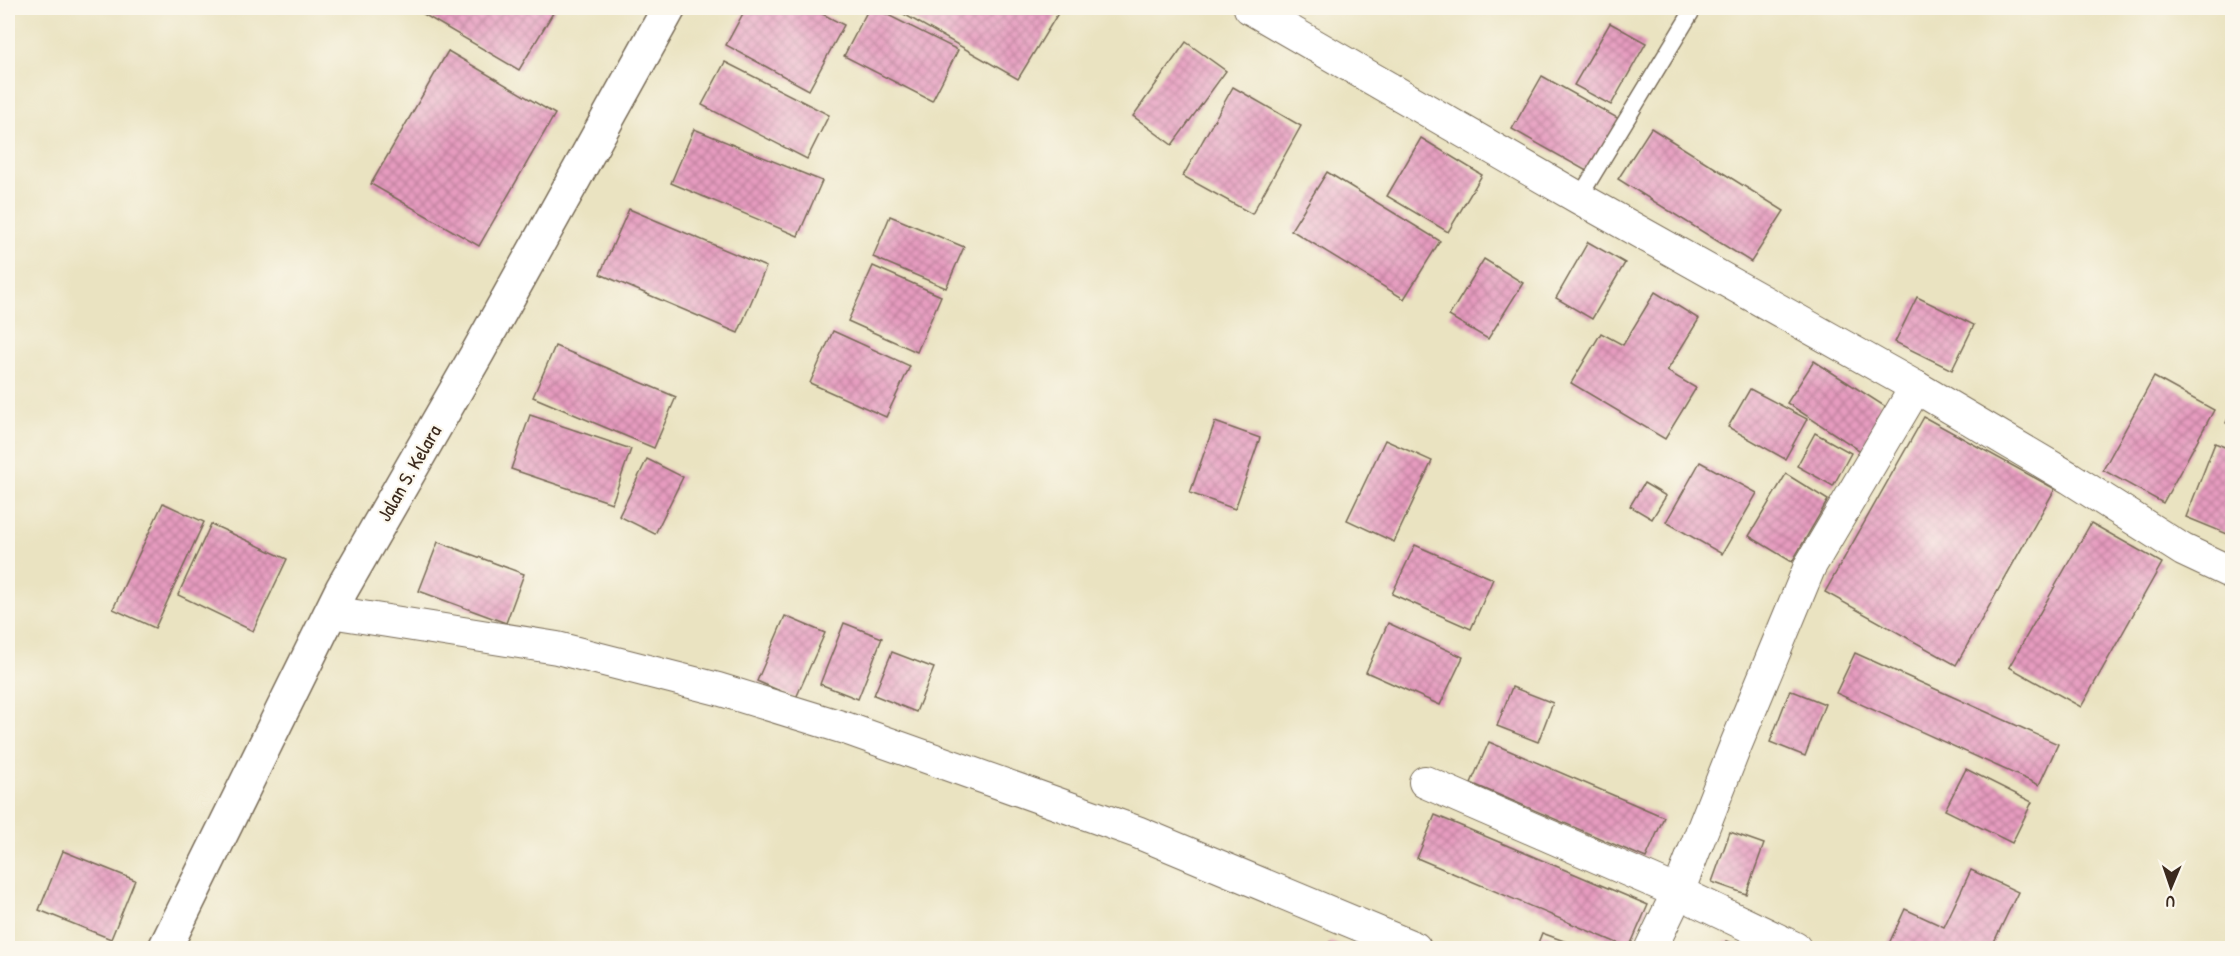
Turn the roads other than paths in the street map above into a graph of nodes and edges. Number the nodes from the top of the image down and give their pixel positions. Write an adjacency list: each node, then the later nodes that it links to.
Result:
1 (669, 8): 7 (main road, Jalan S. Kelara)
2 (1250, 8): 4 (street)
3 (1694, 8): 4 (lane)
4 (1579, 198): 5 (street)
5 (1916, 387): 6 (street); 9 (street)
6 (2232, 573)
7 (331, 612): 10 (main road, Jalan S. Kelara); 11 (street)
8 (1425, 782): 9 (street)
9 (1678, 892): 12 (street); 13 (street)
10 (165, 948)
11 (1415, 948)
12 (1651, 948)
13 (1795, 948)

